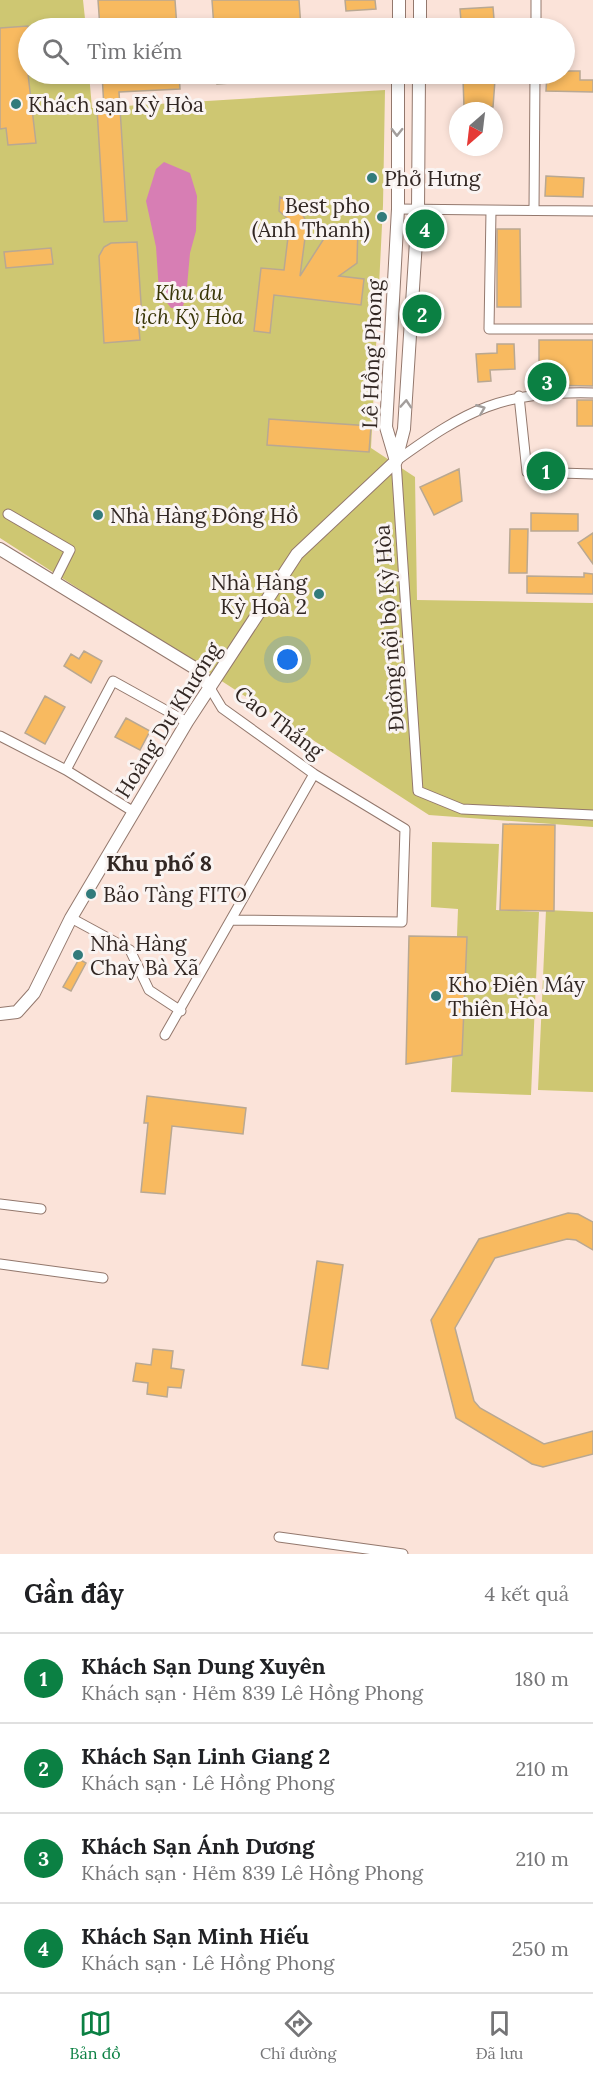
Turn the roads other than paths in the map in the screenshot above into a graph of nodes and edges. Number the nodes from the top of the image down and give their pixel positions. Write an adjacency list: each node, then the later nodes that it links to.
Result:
1 (399, 0): 4 (street)
2 (420, 0): 5 (street)
3 (536, 0): 6 (street)
4 (399, 18)
5 (420, 18)
6 (536, 18)
7 (398, 84): 10 (street, Lê Hồng Phong, one-way to 10)
8 (419, 84): 11 (street, Lê Hồng Phong)
9 (536, 84): 12 (street)
10 (398, 209): 11 (street); 18 (street, Lê Hồng Phong)
11 (418, 210): 14 (street); 18 (street, Lê Hồng Phong, one-way to 11)
12 (534, 210): 13 (street); 14 (street)
13 (593, 210)
14 (491, 211): 15 (street)
15 (593, 329)
16 (593, 393): 17 (street)
17 (519, 396): 18 (street, one-way to 17); 19 (street)
18 (396, 461): 23 (street, Hoàng Dư Khương); 29 (street, Đường nội bộ Kỳ Hòa)
19 (593, 474)
20 (8, 514): 22 (street)
21 (0, 549): 22 (street, Cao Thắng)
22 (54, 582): 23 (street, Cao Thắng)
23 (210, 688): 24 (street, Hoàng Dư Khương); 27 (street, Cao Thắng)
24 (187, 722): 26 (street); 28 (street, Hoàng Dư Khương)
25 (0, 736): 26 (street)
26 (66, 770): 28 (street)
27 (314, 774): 31 (street); 31 (street, Cao Thắng)
28 (134, 812): 30 (street, Hoàng Dư Khương)
29 (593, 815)
30 (70, 918): 32 (street); 33 (street, Hoàng Dư Khương)
31 (231, 920): 32 (street)
32 (181, 1011): 34 (street)
33 (0, 1014)
34 (165, 1035)
35 (0, 1204): 36 (street)
36 (40, 1209)
37 (0, 1264): 38 (street)
38 (103, 1278)
39 (279, 1537): 40 (street)
40 (403, 1554)

